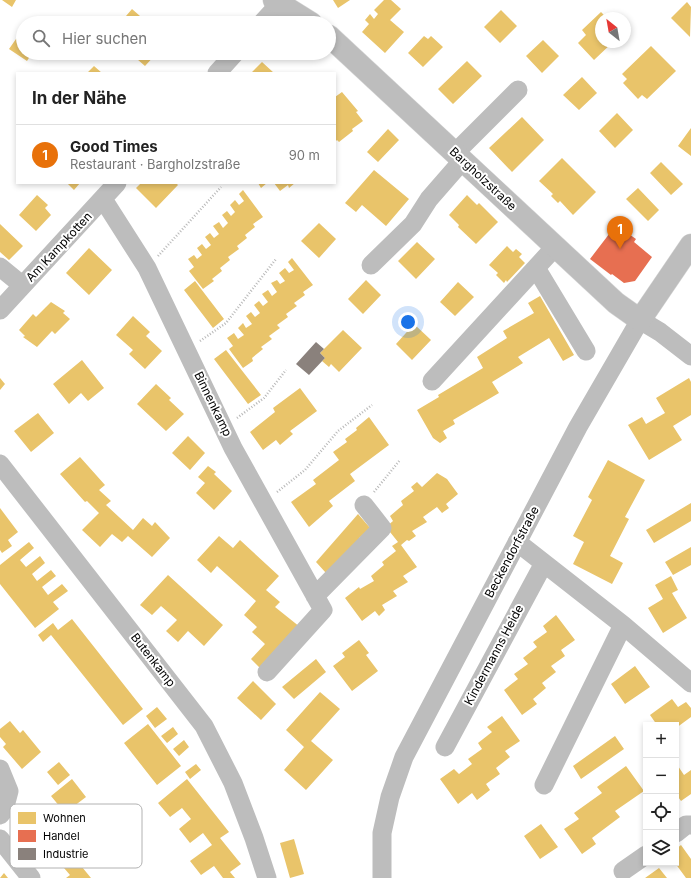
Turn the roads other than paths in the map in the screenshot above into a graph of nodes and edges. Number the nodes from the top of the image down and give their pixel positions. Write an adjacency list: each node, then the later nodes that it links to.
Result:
1 (279, 1): 2 (street); 3 (main road)
2 (267, 16)
3 (301, 16)
4 (336, 42): 8 (main road, Bargholzstraße)
5 (229, 60): 6 (street)
6 (218, 72)
7 (518, 90): 8 (street)
8 (459, 156): 12 (main road, Bargholzstraße); 13 (street)
9 (116, 184): 10 (street, Am Kampkotten)
10 (103, 199): 16 (street, Am Kampkotten); 26 (street, Binnenkamp)
11 (691, 245): 18 (main road, Beckendorfstraße)
12 (555, 247): 15 (street); 18 (main road, Bargholzstraße)
13 (371, 265)
14 (0, 267): 16 (street)
15 (536, 268): 19 (street); 21 (street)
16 (22, 285): 17 (street, Am Kampkotten)
17 (0, 310)
18 (640, 320): 20 (street); 24 (street, Beckendorfstraße)
19 (586, 351)
20 (691, 356)
21 (432, 380)
22 (0, 464): 42 (street, Butenkamp)
23 (364, 505): 26 (street)
24 (517, 542): 25 (street); 43 (street, Beckendorfstraße)
25 (544, 563): 27 (street); 30 (street, Kindermanns Heide)
26 (319, 603): 28 (street)
27 (623, 626): 29 (street); 32 (street)
28 (267, 672)
29 (691, 683)
30 (445, 747)
31 (0, 769): 33 (street)
32 (544, 785)
33 (2, 812)
34 (691, 825): 35 (street)
35 (679, 831)
36 (0, 839): 37 (street)
37 (10, 852)
38 (643, 857): 40 (street)
39 (23, 868): 41 (street)
40 (623, 872)
41 (31, 878)
42 (267, 878)
43 (382, 878)

